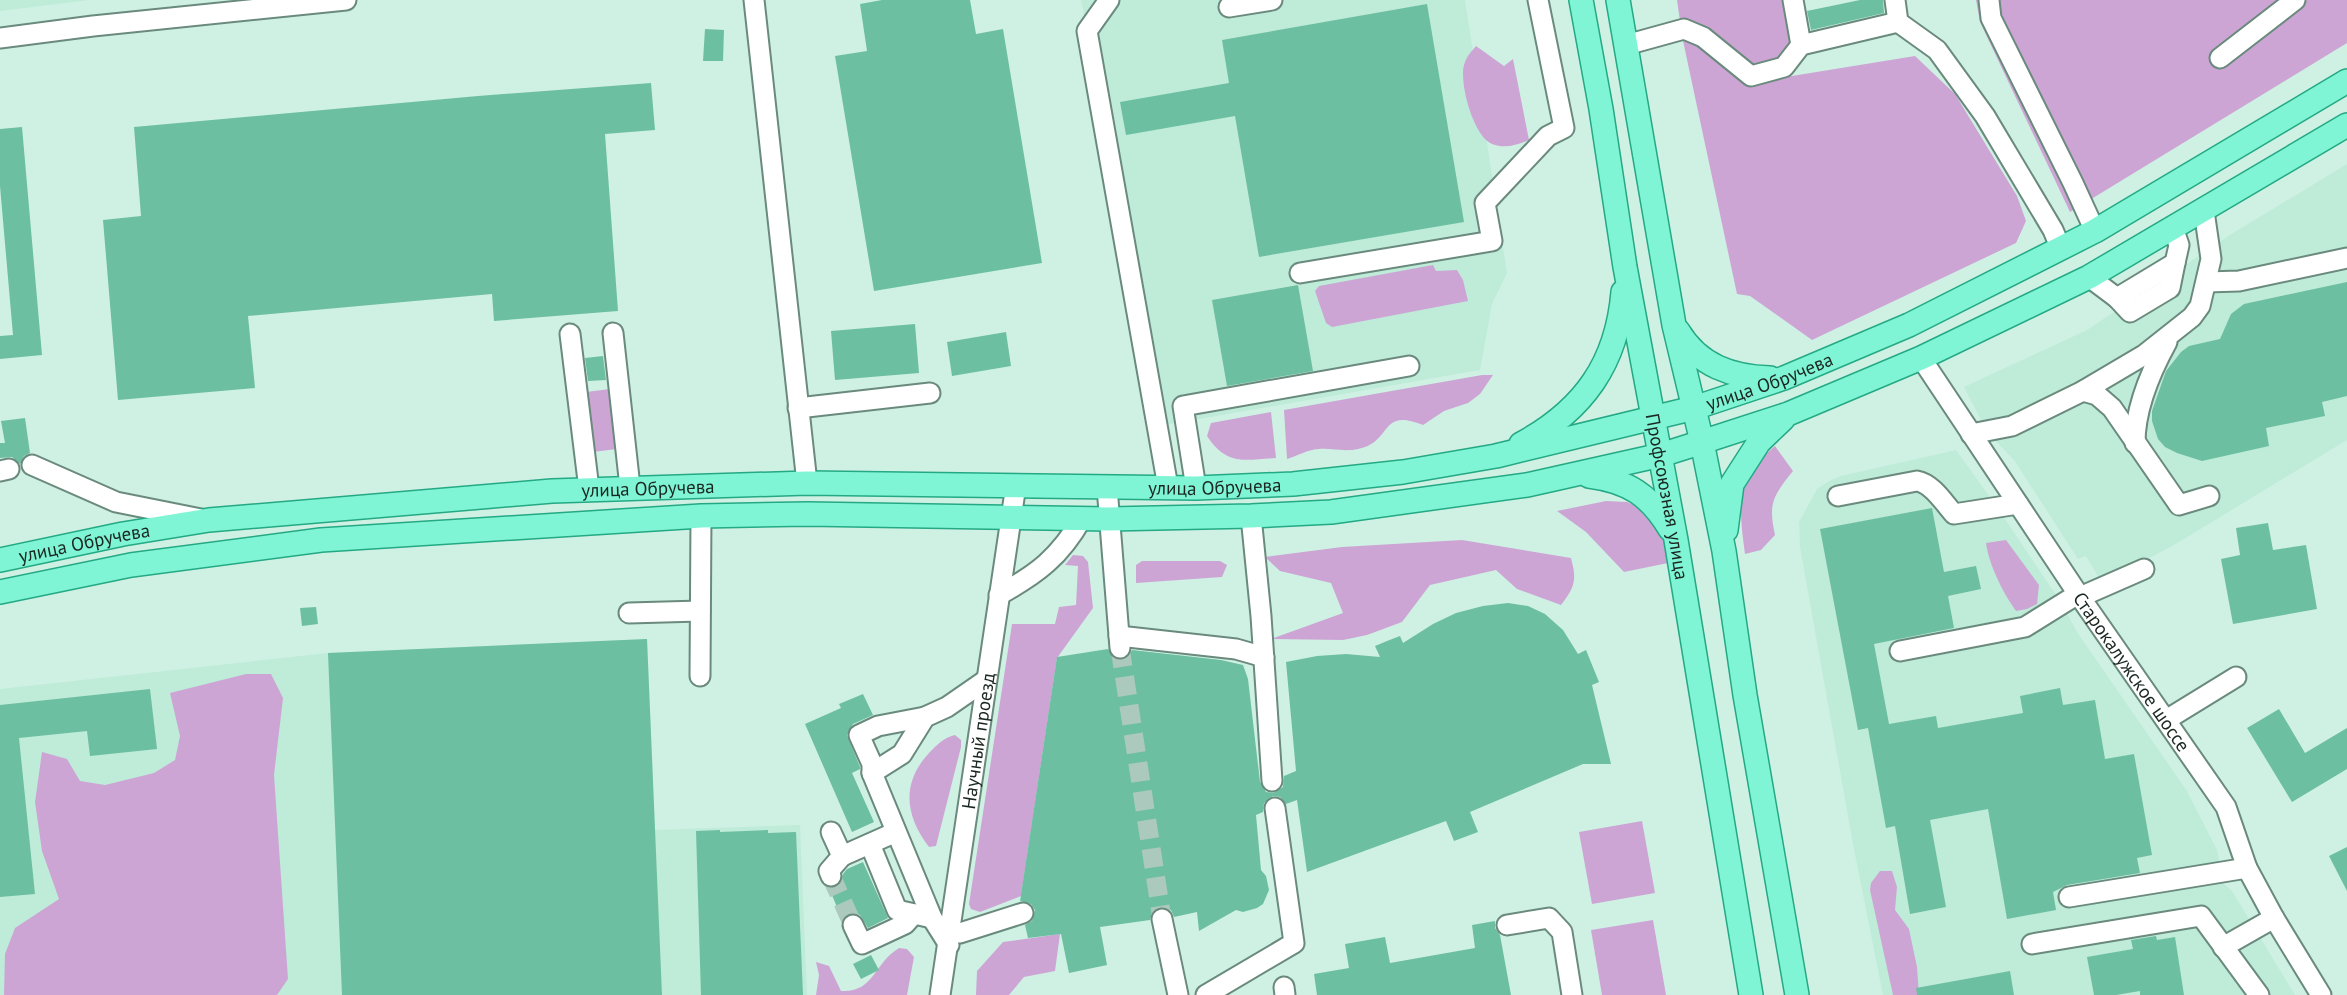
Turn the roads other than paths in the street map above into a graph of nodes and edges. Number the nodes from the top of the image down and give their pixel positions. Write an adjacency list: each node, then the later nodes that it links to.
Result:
1 (346, 0): 14 (street)
2 (754, 0): 38 (street)
3 (1109, 0): 53 (street)
4 (1272, 0): 12 (street)
5 (1538, 0): 26 (street)
6 (1581, 0): 25 (main road, Профсоюзная улица)
7 (1618, 0): 15 (main road)
8 (1793, 0): 16 (street)
9 (1895, 0): 13 (street)
10 (1989, 0): 22 (street)
11 (2295, 0): 17 (street)
12 (1229, 7)
13 (1898, 22): 16 (street); 23 (street)
14 (0, 38)
15 (1626, 45): 16 (street); 29 (main road)
16 (1801, 45)
17 (2220, 58)
18 (2347, 81): 22 (main road, улица Обручева)
19 (2347, 125): 20 (main road, улица Обручева)
20 (2204, 211): 21 (main road, улица Обручева); 28 (street)
21 (2173, 228): 27 (main road, улица Обручева); 27 (street)
22 (2095, 232): 23 (main road, улица Обручева)
23 (2061, 249): 35 (main road, улица Обручева)
24 (2347, 258): 28 (street)
25 (1625, 267): 41 (main road, Профсоюзная улица); 46 (main road)
26 (1300, 273)
27 (2089, 277): 33 (main road, улица Обручева)
28 (2207, 282): 30 (street)
29 (1674, 325): 35 (main road); 39 (main road)
30 (2175, 329): 36 (street); 44 (street)
31 (612, 332): 52 (street)
32 (570, 334): 55 (street)
33 (1922, 358): 40 (main road, улица Обручева); 42 (street, Старокалужское шоссе)
34 (1409, 366): 54 (street)
35 (1784, 378): 39 (main road, улица Обручева)
36 (2083, 391): 42 (street); 44 (street)
37 (930, 393): 38 (street)
38 (798, 408): 49 (street)
39 (1693, 408): 41 (main road, улица Обручева); 43 (main road)
40 (1788, 414): 43 (main road, улица Обручева); 66 (main road)
41 (1653, 419): 45 (main road, Профсоюзная улица); 46 (main road, улица Обручева)
42 (1971, 434): 58 (street, Старокалужское шоссе)
43 (1702, 442): 45 (main road, улица Обручева); 66 (main road)
44 (2135, 443): 57 (street)
45 (1661, 455): 48 (main road, улица Обручева); 65 (main road, Профсоюзная улица)
46 (1496, 456): 54 (main road, улица Обручева)
47 (32, 465): 64 (street)
48 (1579, 474): 60 (main road, улица Обручева); 65 (main road)
49 (807, 483): 50 (main road, улица Обручева); 52 (main road, улица Обручева)
50 (1016, 485): 51 (main road, улица Обручева); 61 (street, Научный проезд)
51 (1107, 486): 53 (main road, улица Обручева); 63 (street)
52 (630, 487): 55 (main road, улица Обручева)
53 (1167, 487): 54 (main road, улица Обручева)
54 (1196, 488)
55 (589, 489): 64 (main road, улица Обручева)
56 (1838, 496): 58 (street)
57 (2209, 496)
58 (2018, 504): 71 (street, Старокалужское шоссе)
59 (701, 516): 61 (main road, улица Обручева); 69 (main road, улица Обручева); 72 (street)
60 (1251, 516): 63 (main road, улица Обручева); 75 (street)
61 (1013, 517): 62 (main road, улица Обручева); 70 (street, Научный проезд)
62 (1082, 519): 63 (main road, улица Обручева); 70 (street)
63 (1109, 519): 75 (street)
64 (209, 520): 67 (main road, улица Обручева)
65 (1676, 540): 106 (main road, Профсоюзная улица)
66 (1724, 551): 107 (main road)
67 (0, 560)
68 (2144, 569): 71 (street)
69 (0, 592)
70 (999, 594): 78 (street, Научный проезд)
71 (2079, 595): 74 (street); 81 (street, Старокалужское шоссе)
72 (700, 611): 73 (street); 76 (street)
73 (629, 613)
74 (1900, 651)
75 (1264, 657): 84 (street)
76 (700, 676)
77 (2236, 677): 81 (street)
78 (986, 680): 79 (street); 82 (street, Научный проезд)
79 (947, 707): 80 (street); 82 (street)
80 (925, 717): 83 (street); 83 (street)
81 (2166, 720): 90 (street, Старокалужское шоссе)
82 (978, 739): 99 (street, Научный проезд)
83 (872, 773): 87 (street)
84 (1272, 781)
85 (1275, 808): 104 (street)
86 (831, 832): 89 (street)
87 (896, 832): 88 (street); 94 (street)
88 (870, 844): 89 (street); 94 (street)
89 (842, 856): 91 (street)
90 (2247, 868): 92 (street); 95 (street, Старокалужское шоссе)
91 (831, 876)
92 (2069, 897)
93 (1023, 913): 99 (street)
94 (923, 916): 97 (street); 99 (street)
95 (2274, 918): 101 (street); 109 (street, Старокалужское шоссе)
96 (1163, 919): 103 (street)
97 (853, 925)
98 (1507, 925): 105 (street)
99 (950, 939): 102 (street, Научный проезд)
100 (2032, 944): 101 (street)
101 (2223, 947): 108 (street)
102 (940, 995)
103 (1178, 995)
104 (1206, 995)
105 (1572, 995)
106 (1751, 995)
107 (1797, 995)
108 (2259, 995)
109 (2321, 995)

